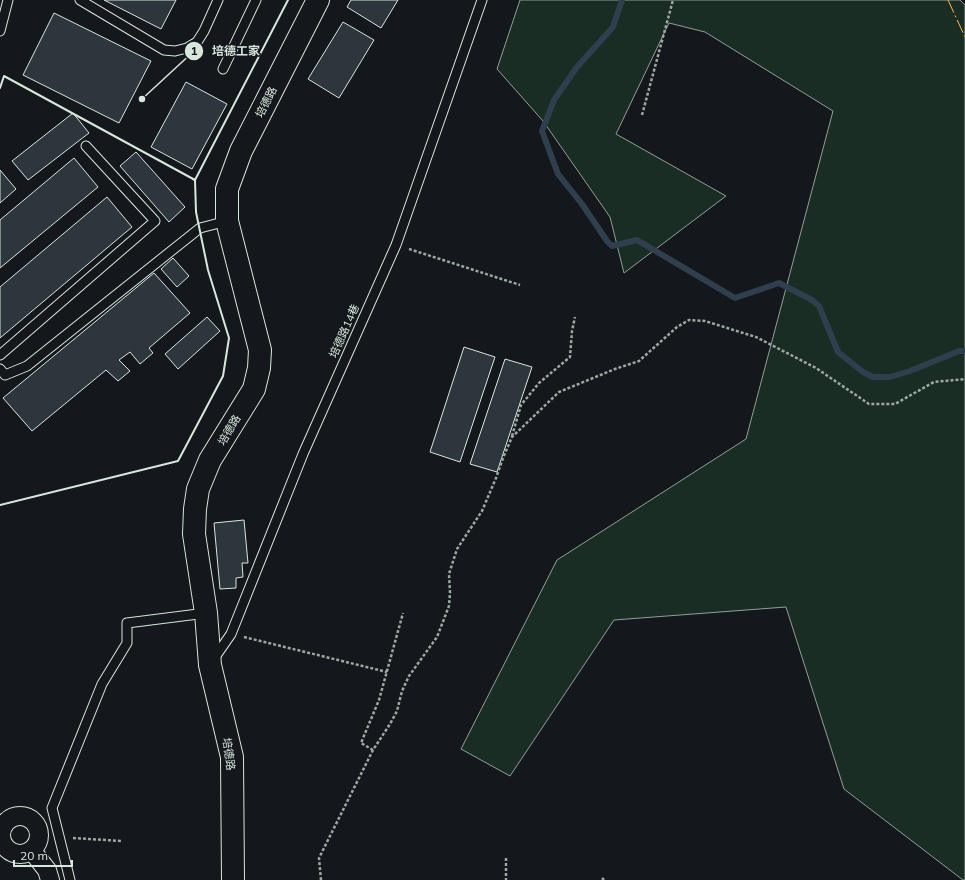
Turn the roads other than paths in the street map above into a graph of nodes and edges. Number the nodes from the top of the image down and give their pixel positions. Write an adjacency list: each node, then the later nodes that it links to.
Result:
1 (8, 0): 7 (lane)
2 (80, 0): 3 (lane)
3 (218, 0)
4 (256, 0): 8 (lane)
5 (318, 0): 10 (main road, 培德路)
6 (482, 0): 14 (lane, 培德路14巷)
7 (0, 30)
8 (223, 69)
9 (86, 146): 11 (lane)
10 (227, 221): 12 (lane); 13 (main road, 培德路)
11 (0, 355)
12 (0, 370)
13 (206, 613): 14 (main road, 培德路); 19 (lane)
14 (210, 665): 20 (main road, 培德路)
15 (4, 813): 16 (street); 17 (street)
16 (0, 836): 17 (street)
17 (32, 851): 18 (street)
18 (50, 880)
19 (70, 880)
20 (233, 880)

